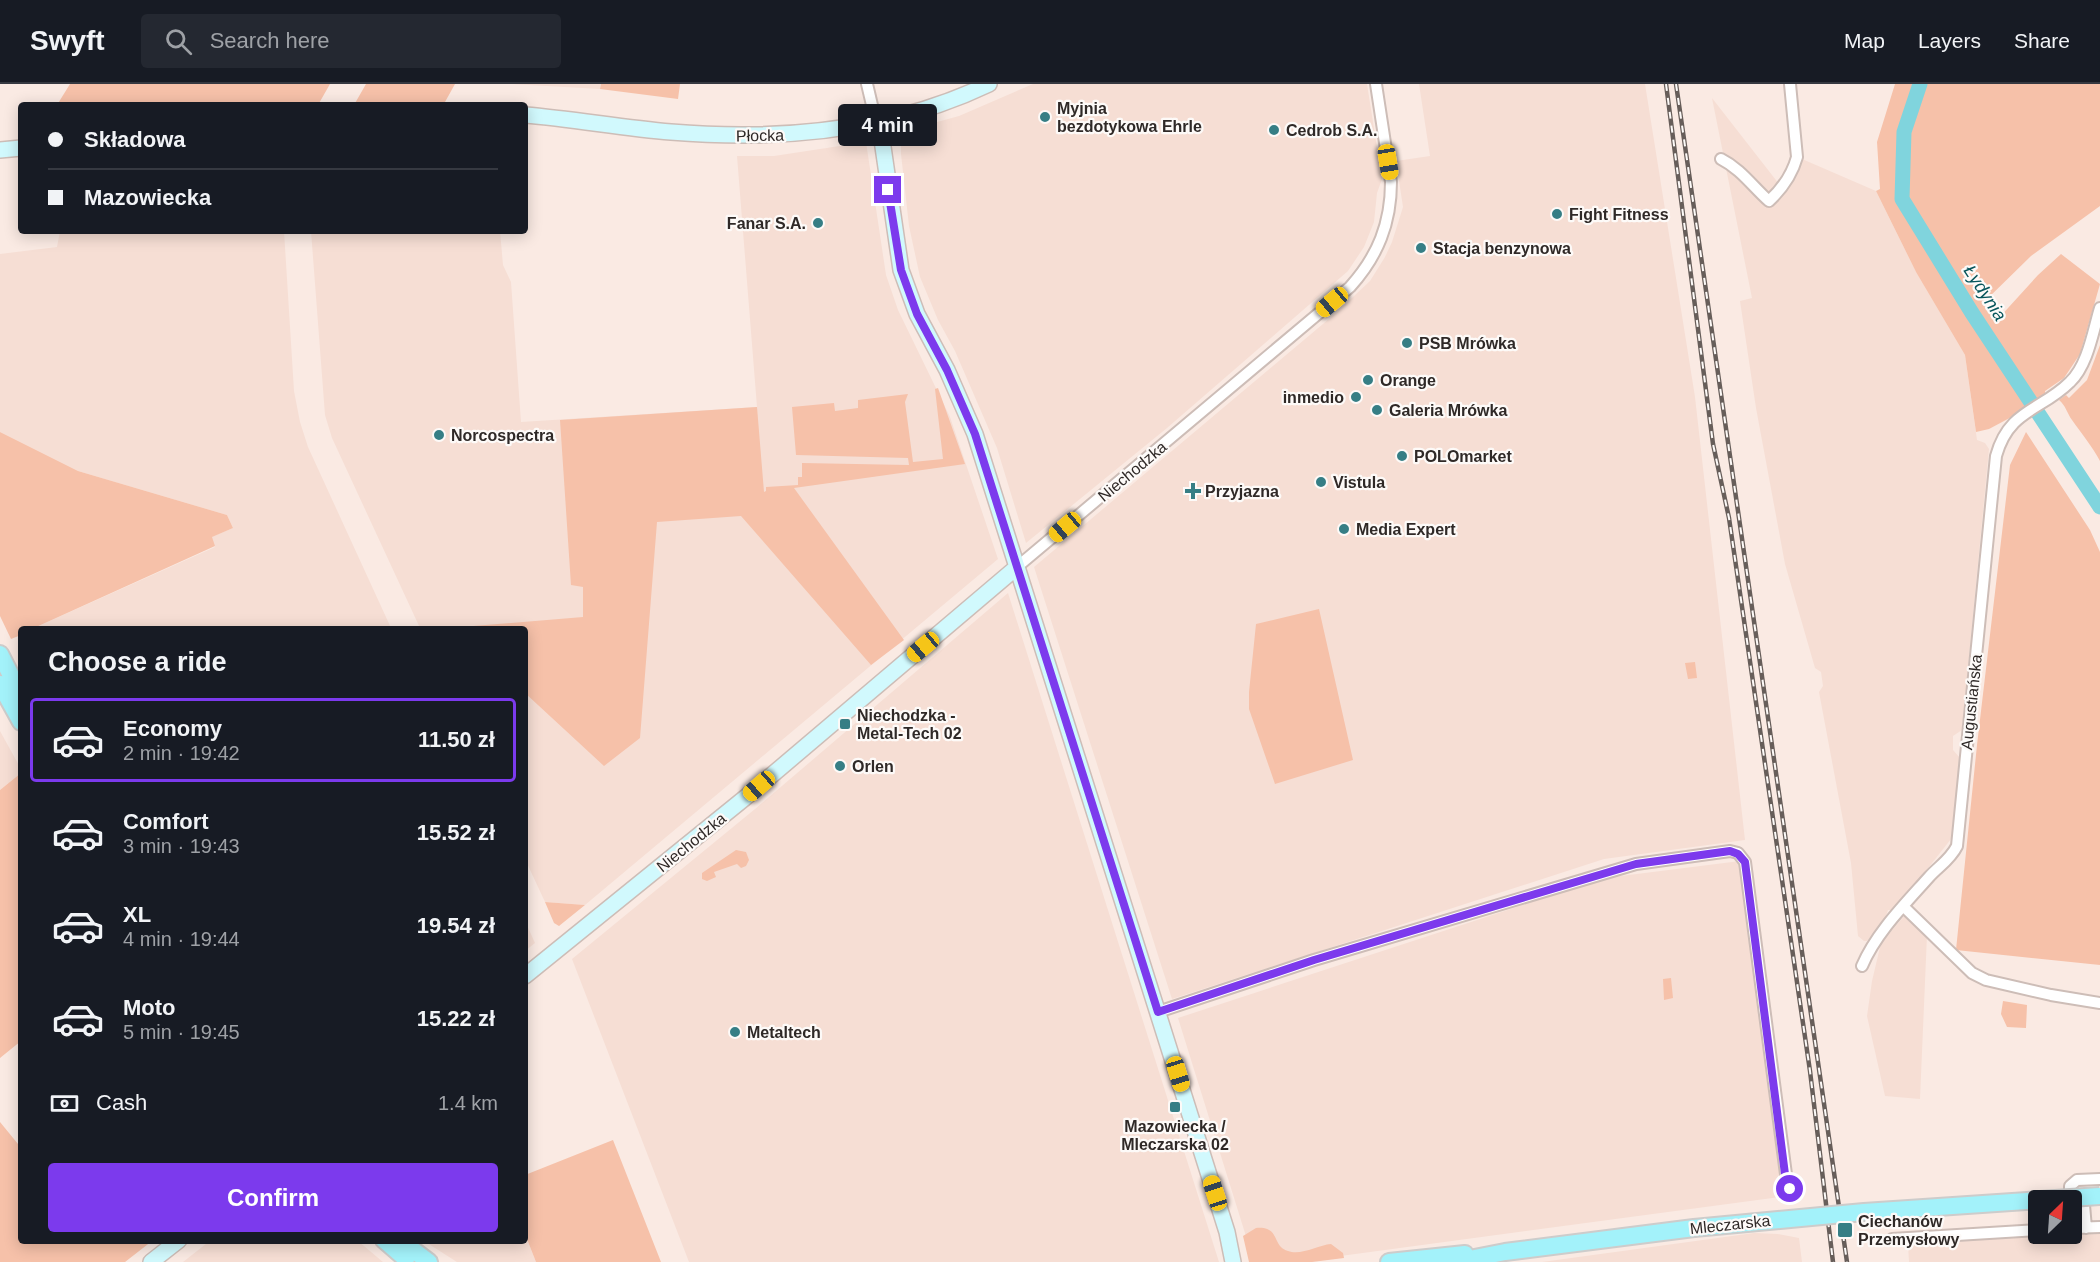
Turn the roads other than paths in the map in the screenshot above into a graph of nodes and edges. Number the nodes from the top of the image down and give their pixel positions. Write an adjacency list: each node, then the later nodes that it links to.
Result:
1 (867, 84): 6 (street)
2 (989, 84): 6 (street, Płocka)
3 (1376, 84): 11 (street, Niechodzka)
4 (1790, 84): 9 (street)
5 (528, 115): 6 (street, Płocka)
6 (876, 122): 11 (street)
7 (18, 148): 8 (street)
8 (0, 150)
9 (1722, 159)
10 (2100, 308): 16 (street, Augustiańska)
11 (1017, 567): 18 (street, Niechodzka); 20 (street)
12 (0, 654): 14 (main road)
13 (0, 684): 15 (main road)
14 (18, 689)
15 (18, 717)
16 (1904, 907): 17 (street, Augustiańska); 19 (street)
17 (1862, 966)
18 (528, 974)
19 (2100, 1004)
20 (1158, 1012): 22 (street); 36 (street)
21 (2100, 1179): 25 (street)
22 (1790, 1189)
23 (2100, 1196): 32 (main road, Mleczarska, bridge)
24 (2082, 1227): 25 (street)
25 (2086, 1227): 26 (street)
26 (2100, 1227)
27 (2028, 1231): 28 (street)
28 (1892, 1239)
29 (174, 1244): 33 (street)
30 (389, 1244): 34 (main road)
31 (405, 1244): 35 (main road)
32 (1505, 1252): 37 (main road, Mleczarska); 38 (main road, Mleczarska)
33 (151, 1262)
34 (410, 1262)
35 (429, 1262)
36 (1233, 1262)
37 (1389, 1262)
38 (1454, 1262)

